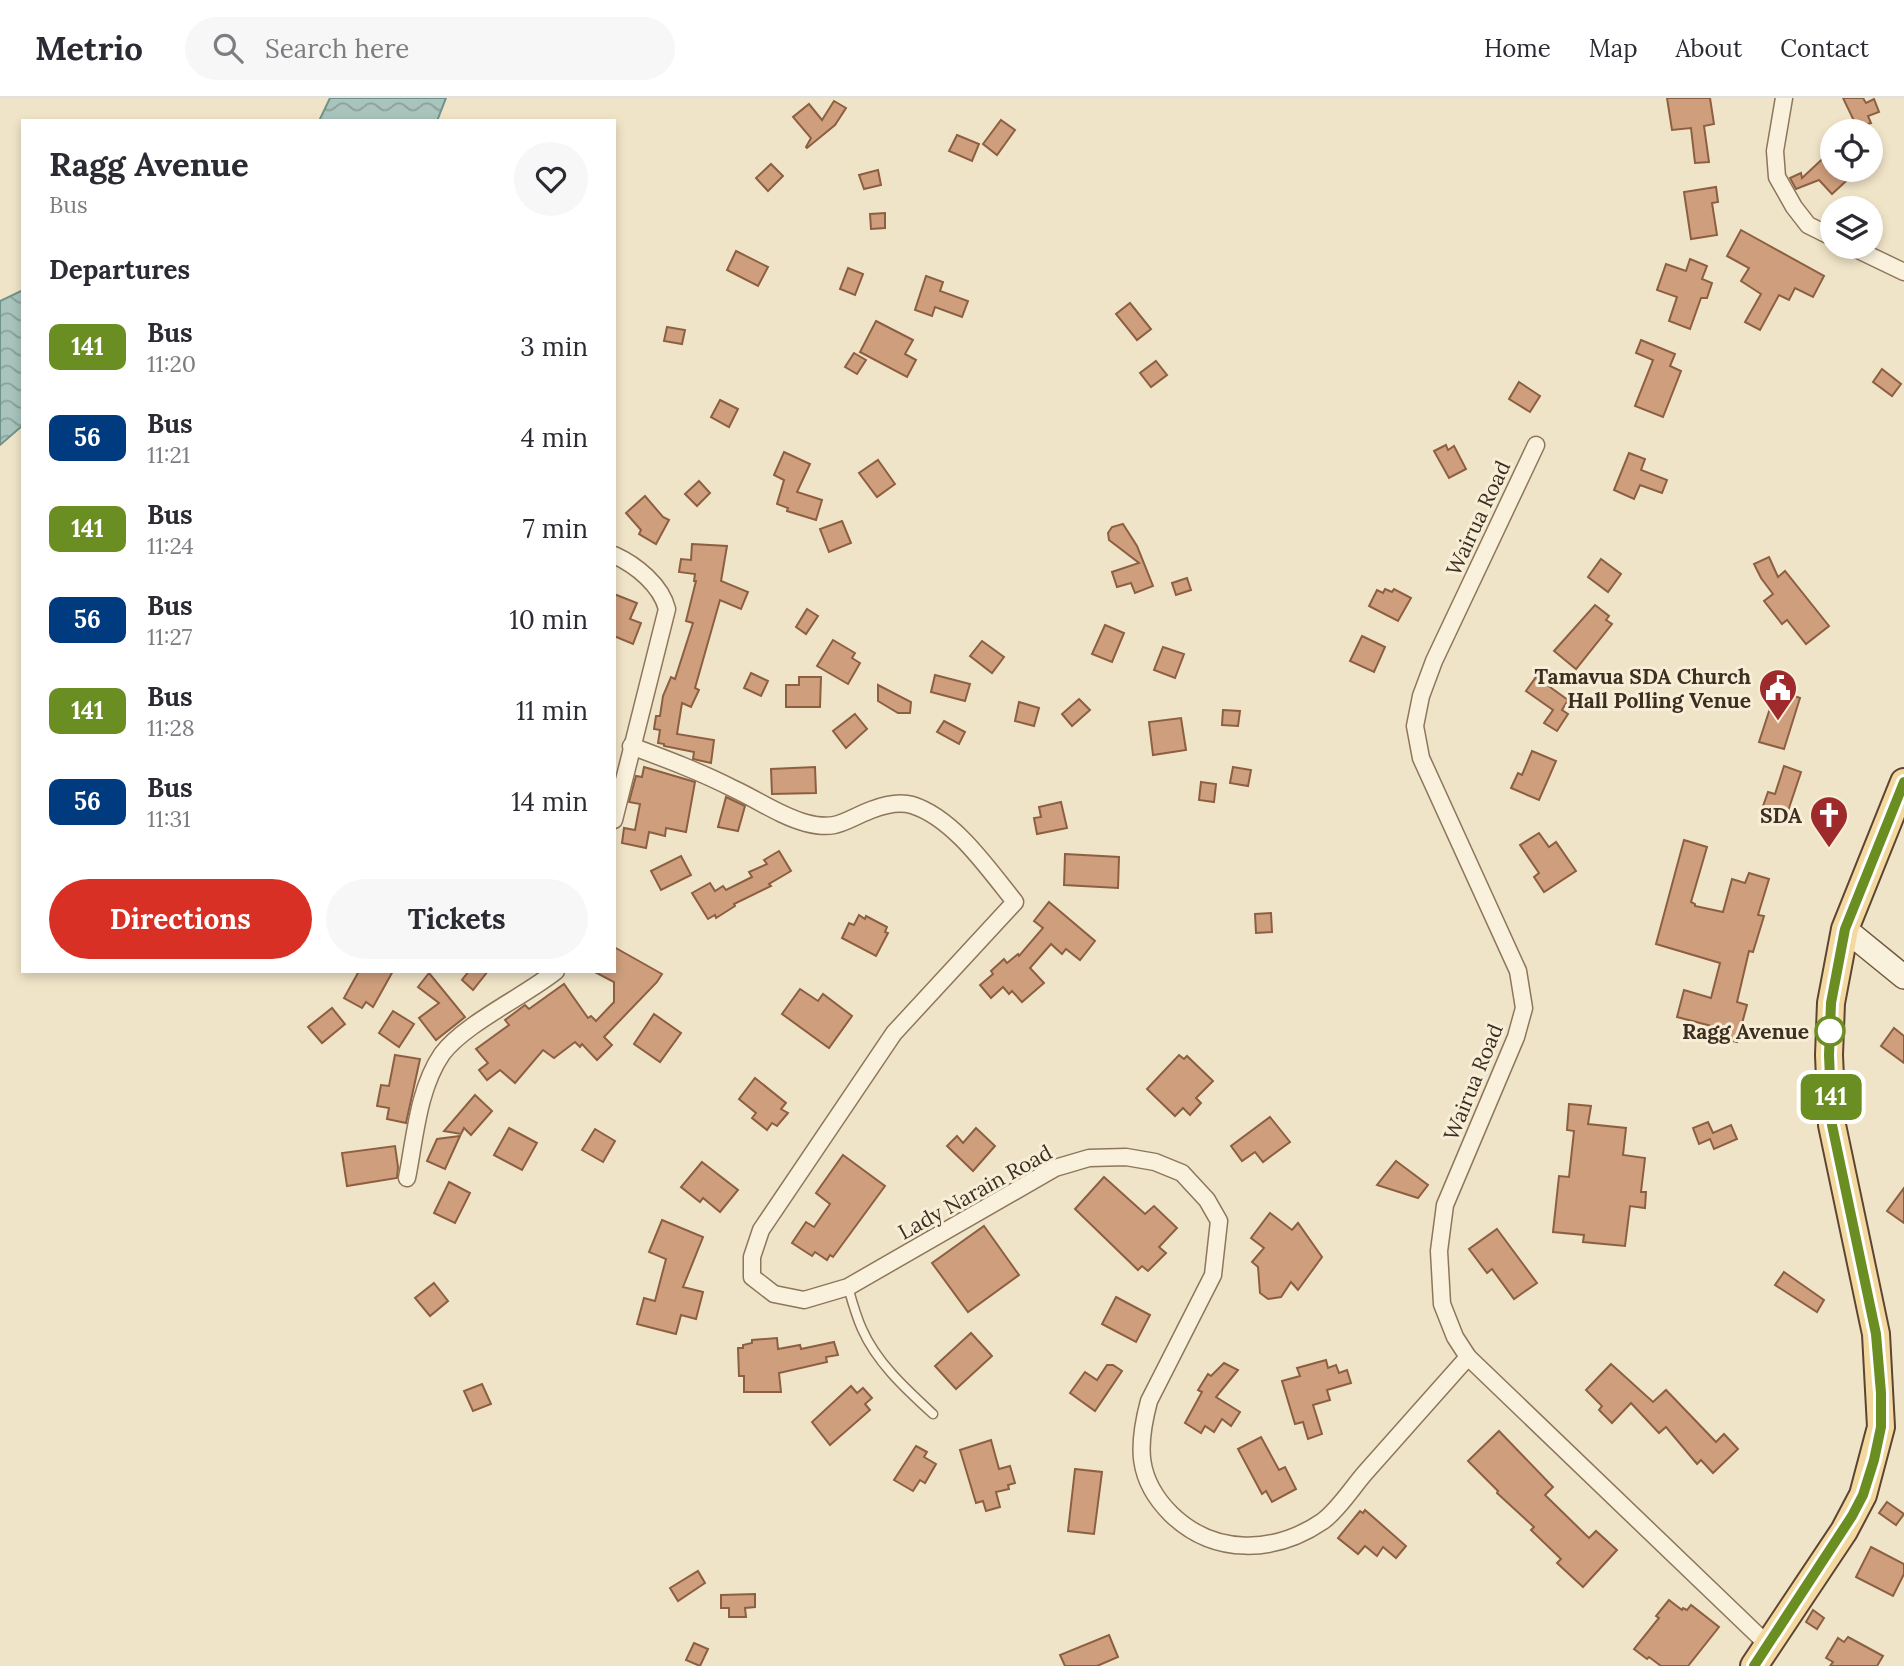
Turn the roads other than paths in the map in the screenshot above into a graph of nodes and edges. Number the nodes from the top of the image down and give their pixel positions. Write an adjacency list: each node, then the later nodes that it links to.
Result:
1 (1784, 98): 2 (street)
2 (1820, 231)
3 (1877, 259): 4 (street)
4 (1904, 272)
5 (1536, 445): 15 (street, Wairua Road)
6 (616, 556): 7 (street)
7 (631, 746): 9 (street); 14 (street, Lady Narain Road)
8 (1904, 782): 10 (main road)
9 (616, 811)
10 (1845, 929): 12 (main road); 17 (main road)
11 (552, 973): 13 (street)
12 (1904, 977)
13 (407, 1178)
14 (848, 1287): 15 (street, Lady Narain Road); 16 (lane)
15 (1468, 1357): 17 (street, Wairua Road)
16 (933, 1414)
17 (1761, 1655)

